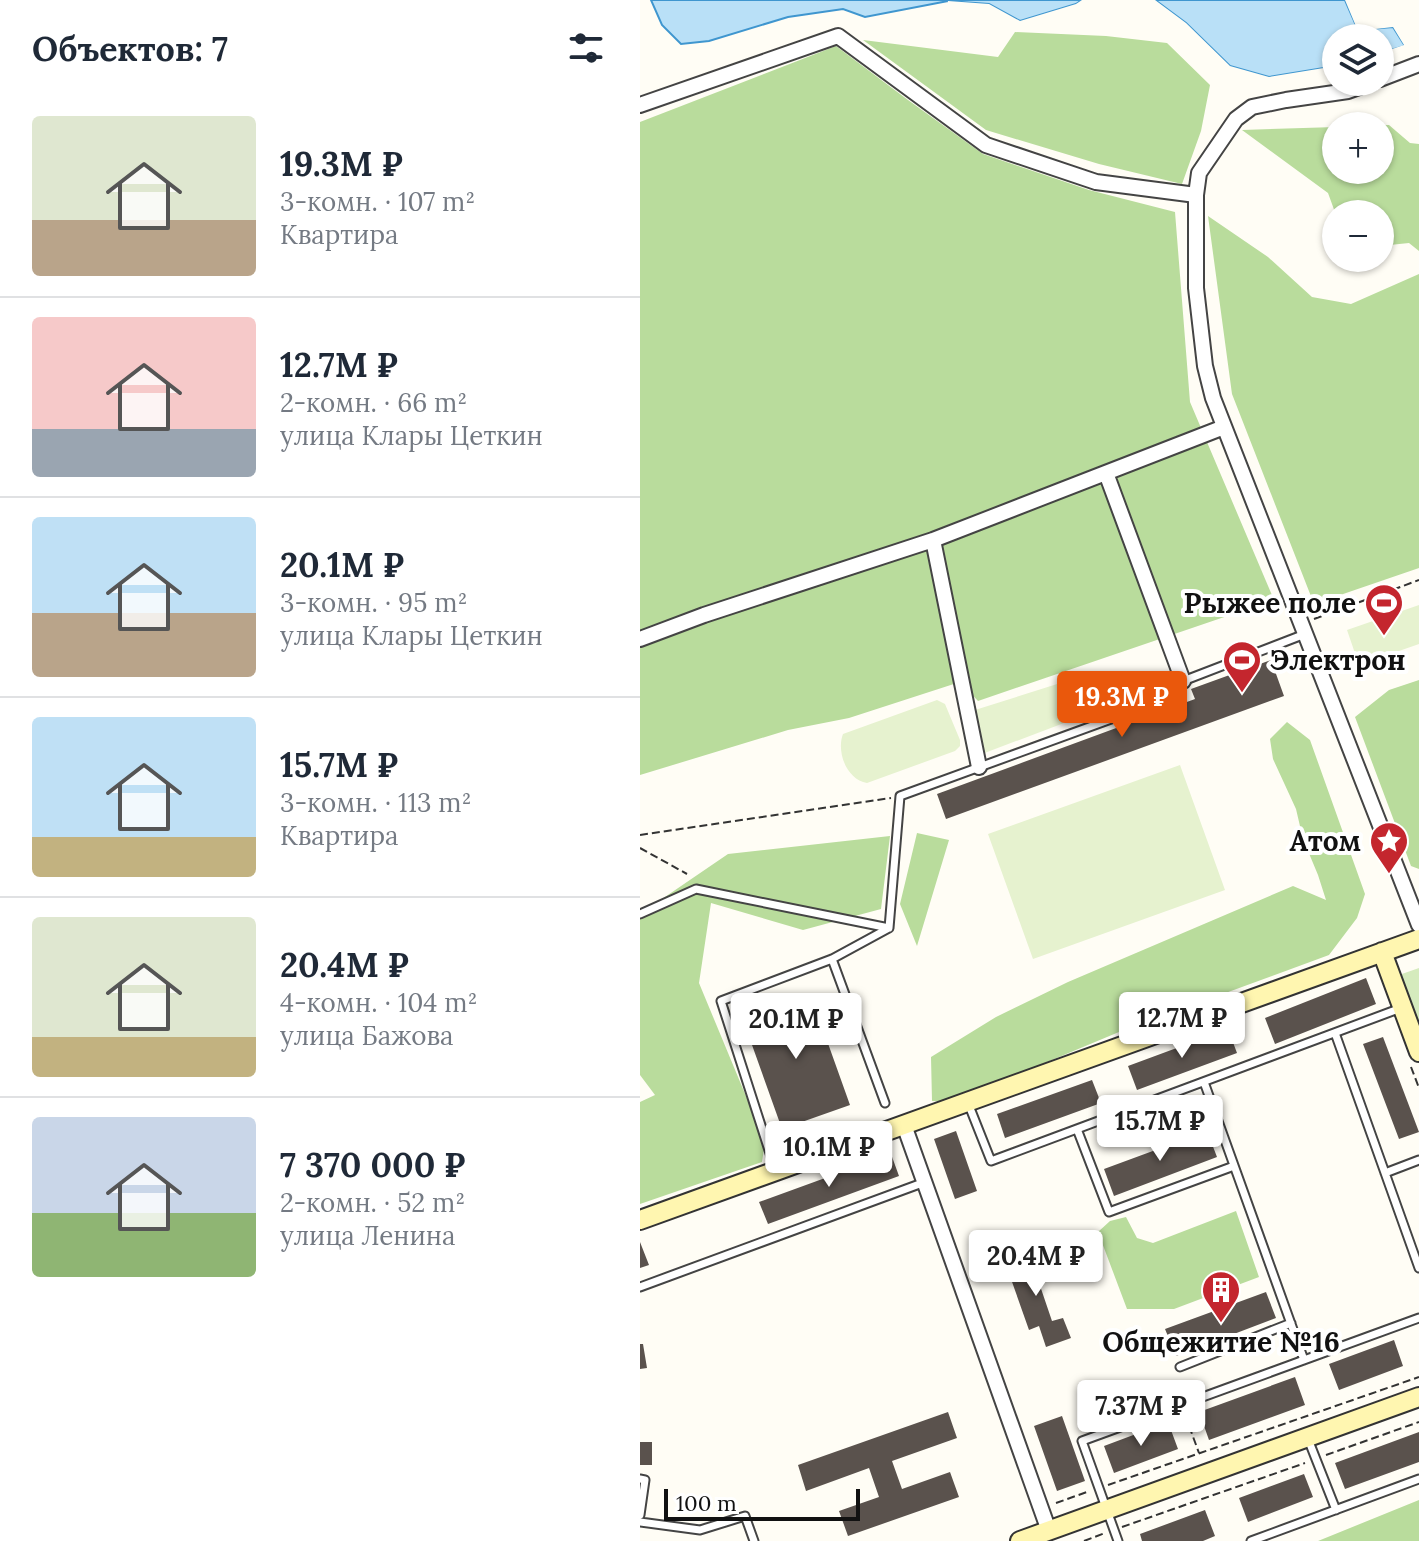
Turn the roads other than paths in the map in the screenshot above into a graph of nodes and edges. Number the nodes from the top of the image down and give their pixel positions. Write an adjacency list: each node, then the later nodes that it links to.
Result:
1 (1419, 64): 2 (street)
2 (1394, 74)
3 (1322, 95): 5 (street)
4 (640, 105): 5 (street)
5 (1196, 195): 6 (street)
6 (1224, 427): 7 (street); 9 (street)
7 (1106, 473): 8 (street); 11 (street)
8 (933, 540): 10 (street); 12 (street)
9 (1303, 629): 11 (lane); 14 (street)
10 (640, 639)
11 (1183, 681): 12 (lane)
12 (979, 767): 15 (lane)
13 (640, 914): 15 (lane)
14 (1419, 925)
15 (889, 928): 18 (lane)
16 (1419, 939): 17 (street)
17 (1382, 952): 19 (street); 23 (street)
18 (832, 959): 24 (lane); 31 (lane)
19 (1403, 1007): 20 (lane); 21 (street)
20 (1335, 1033): 22 (lane); 32 (lane)
21 (1419, 1052)
22 (1204, 1082): 25 (lane); 26 (lane)
23 (968, 1102): 27 (street); 28 (lane)
24 (885, 1103)
25 (1137, 1107): 26 (lane); 28 (lane)
26 (1216, 1116): 30 (lane)
27 (904, 1125): 31 (street); 33 (street)
28 (1077, 1129): 30 (lane)
29 (1419, 1160): 32 (lane)
30 (1234, 1166): 38 (lane)
31 (775, 1171): 34 (street)
32 (1385, 1173): 35 (lane)
33 (925, 1182): 36 (lane); 49 (street)
34 (640, 1220)
35 (1419, 1268)
36 (640, 1287)
37 (1419, 1318): 39 (lane)
38 (1291, 1323): 39 (lane); 40 (lane)
39 (1304, 1360): 45 (lane)
40 (1180, 1367)
41 (1419, 1397): 42 (street)
42 (1307, 1437): 45 (street); 46 (lane)
43 (640, 1479): 47 (lane)
44 (1419, 1479): 46 (lane)
45 (1108, 1510): 49 (street); 52 (lane)
46 (1336, 1510): 53 (lane)
47 (640, 1515)
48 (640, 1522): 50 (lane)
49 (1051, 1536): 51 (street)
50 (754, 1541)
51 (1020, 1541)
52 (1118, 1541)
53 (1251, 1541)

